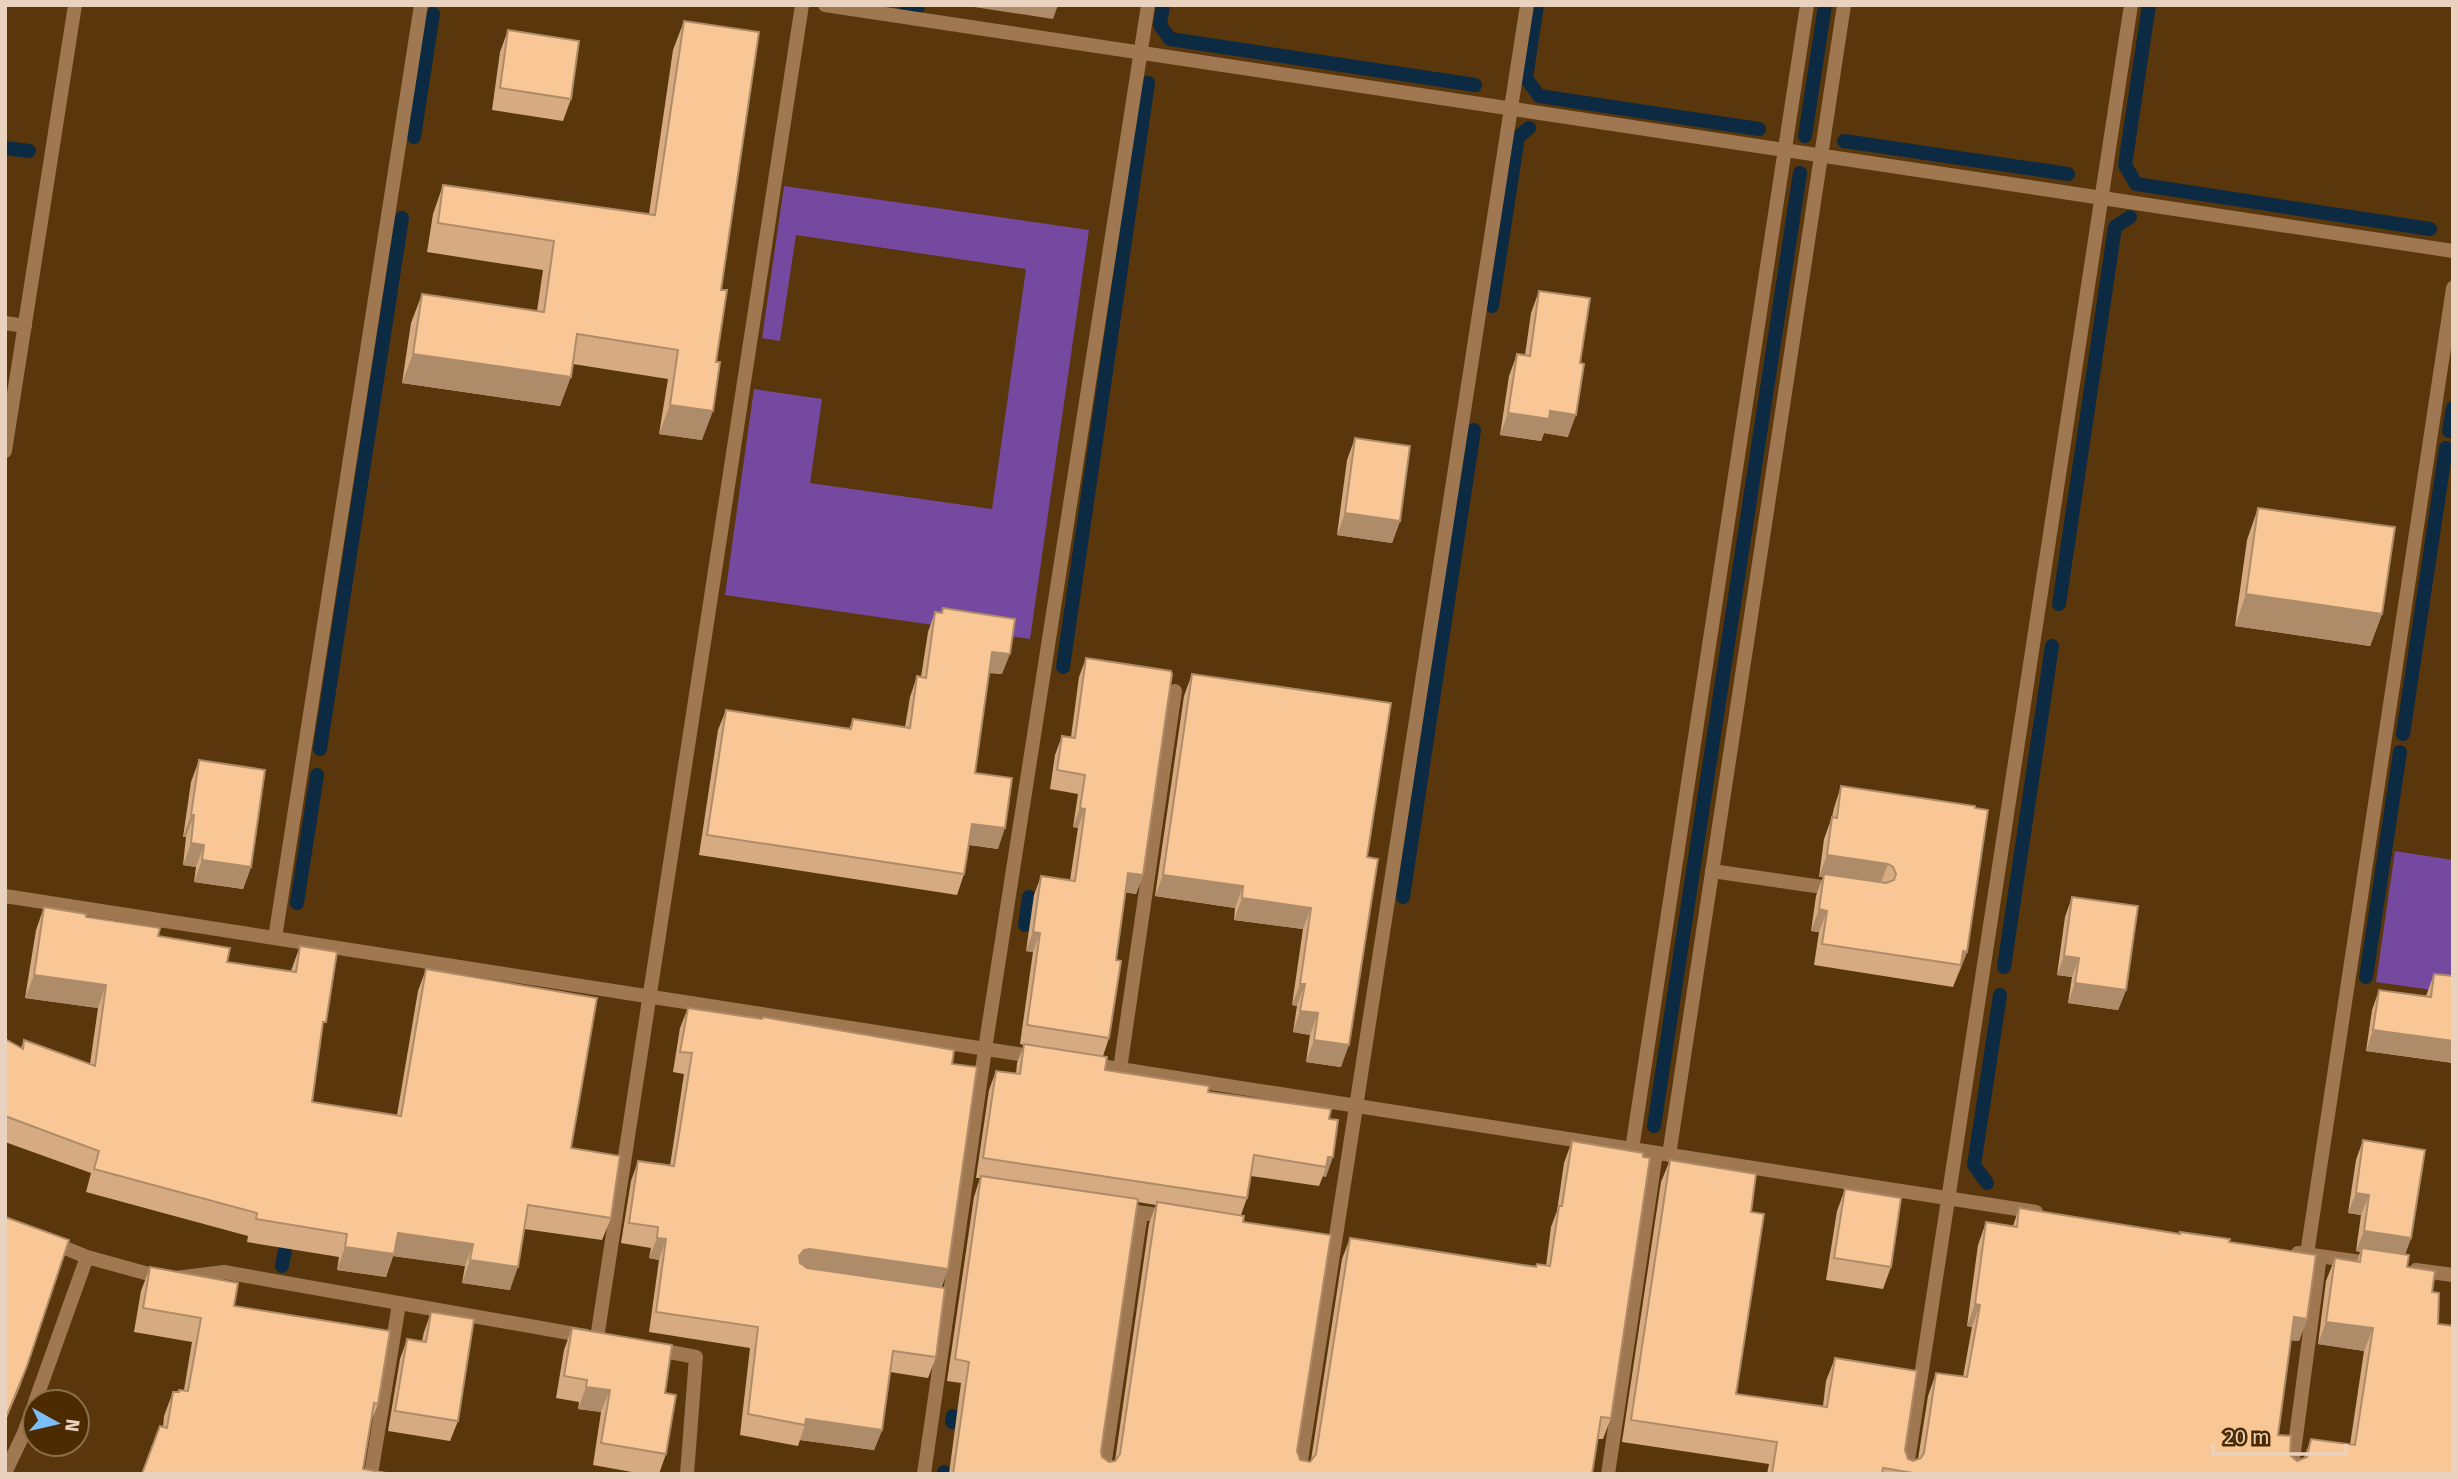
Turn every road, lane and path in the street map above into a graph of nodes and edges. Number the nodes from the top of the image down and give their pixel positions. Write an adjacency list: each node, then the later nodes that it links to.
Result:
1 (75, 5): 18 (street)
2 (421, 5): 24 (street)
3 (802, 5): 25 (street)
4 (825, 5): 10 (street)
5 (1148, 5): 10 (street)
6 (1527, 5): 11 (street)
7 (1807, 5): 12 (street)
8 (1844, 5): 13 (street)
9 (2131, 5): 14 (street)
10 (1141, 53): 11 (street); 26 (street)
11 (1511, 109): 12 (street); 30 (street)
12 (1785, 150): 13 (street); 31 (street)
13 (1821, 156): 14 (street); 21 (street)
14 (2101, 198): 15 (street); 33 (street)
15 (2453, 251)
16 (2453, 288): 40 (street)
17 (5, 323): 18 (street)
18 (25, 326): 19 (street)
19 (5, 450)
20 (1175, 691): 29 (street)
21 (1712, 871): 22 (street); 32 (street)
22 (1853, 891)
23 (5, 896): 24 (street)
24 (275, 938): 25 (street)
25 (650, 997): 26 (street); 43 (street)
26 (985, 1049): 27 (street); 50 (street)
27 (1053, 1059)
28 (1080, 1063): 29 (street)
29 (1120, 1069): 30 (street)
30 (1358, 1107): 31 (street); 52 (street)
31 (1632, 1149): 32 (street)
32 (1662, 1154): 33 (street); 53 (street)
33 (1948, 1198): 36 (street); 54 (street)
34 (1101, 1207): 35 (street)
35 (1141, 1213): 37 (street); 51 (street)
36 (2045, 1213)
37 (1183, 1219)
38 (40, 1237): 41 (street)
39 (2279, 1250): 40 (street)
40 (2313, 1255): 42 (street); 55 (street)
41 (88, 1257): 43 (street); 45 (street)
42 (2453, 1275)
43 (398, 1304): 48 (street)
44 (634, 1345): 49 (street)
45 (40, 1388)
46 (21, 1439): 47 (street)
47 (5, 1473)
48 (371, 1474)
49 (687, 1474)
50 (924, 1474)
51 (1103, 1474)
52 (1299, 1474)
53 (1608, 1474)
54 (1906, 1474)
55 (2291, 1474)

